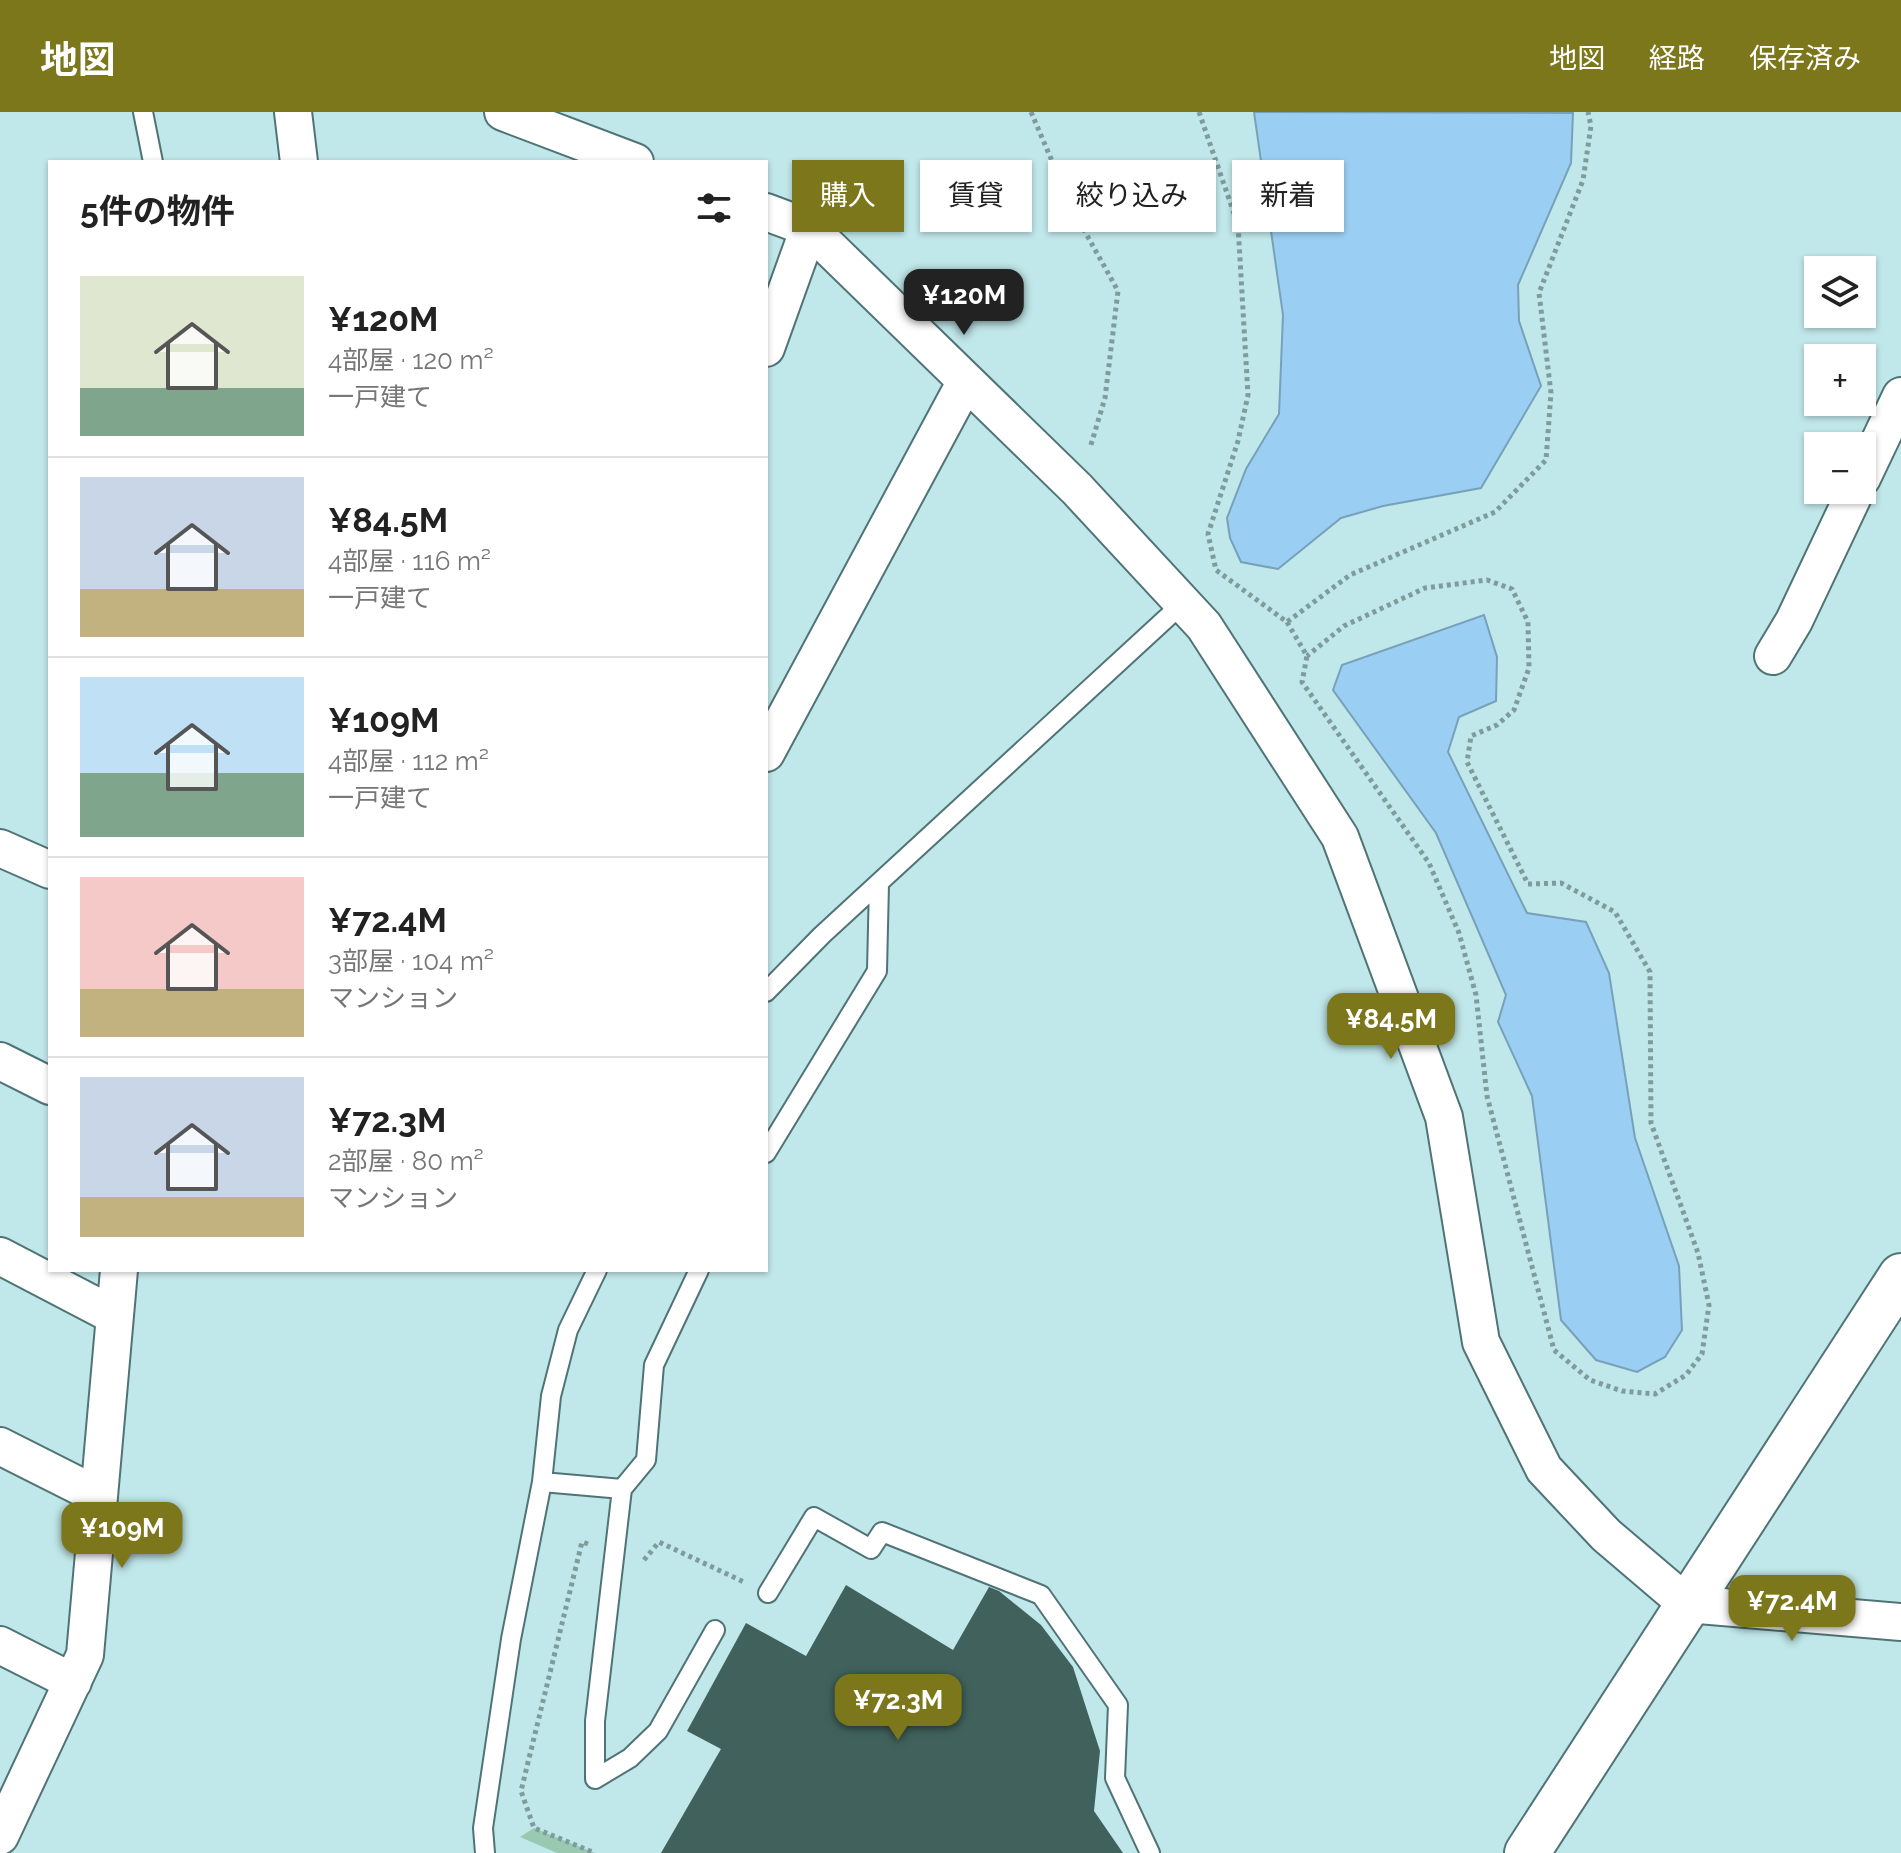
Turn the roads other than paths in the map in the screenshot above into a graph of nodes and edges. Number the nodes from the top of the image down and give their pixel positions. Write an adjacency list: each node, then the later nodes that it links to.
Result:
1 (143, 112): 4 (lane)
2 (293, 112): 5 (street)
3 (503, 112): 6 (street)
4 (153, 160)
5 (299, 160)
6 (630, 160)
7 (768, 213): 8 (street)
8 (792, 222)
9 (808, 232): 11 (street)
10 (813, 232): 12 (street)
11 (768, 342)
12 (966, 381): 16 (street); 18 (street)
13 (1901, 396): 14 (street)
14 (1876, 449)
15 (1849, 504): 17 (street)
16 (1183, 603): 21 (lane); 37 (street)
17 (1773, 656)
18 (768, 749)
19 (0, 848): 20 (street)
20 (48, 869)
21 (879, 883): 22 (lane); 25 (lane)
22 (768, 990)
23 (0, 1061): 24 (street)
24 (48, 1085)
25 (768, 1150)
26 (0, 1256): 31 (street)
27 (119, 1272): 31 (street)
28 (596, 1272): 33 (lane)
29 (698, 1272): 34 (lane)
30 (1901, 1276): 37 (street)
31 (115, 1316): 35 (street)
32 (0, 1446): 35 (street)
33 (542, 1482): 34 (lane); 43 (lane)
34 (622, 1489): 39 (lane)
35 (99, 1496): 41 (street)
36 (768, 1593): 44 (lane)
37 (1687, 1604): 38 (street); 45 (street)
38 (1901, 1622)
39 (715, 1630)
40 (0, 1645): 41 (street)
41 (73, 1682): 42 (street)
42 (0, 1836)
43 (485, 1853)
44 (1150, 1853)
45 (1527, 1853)

